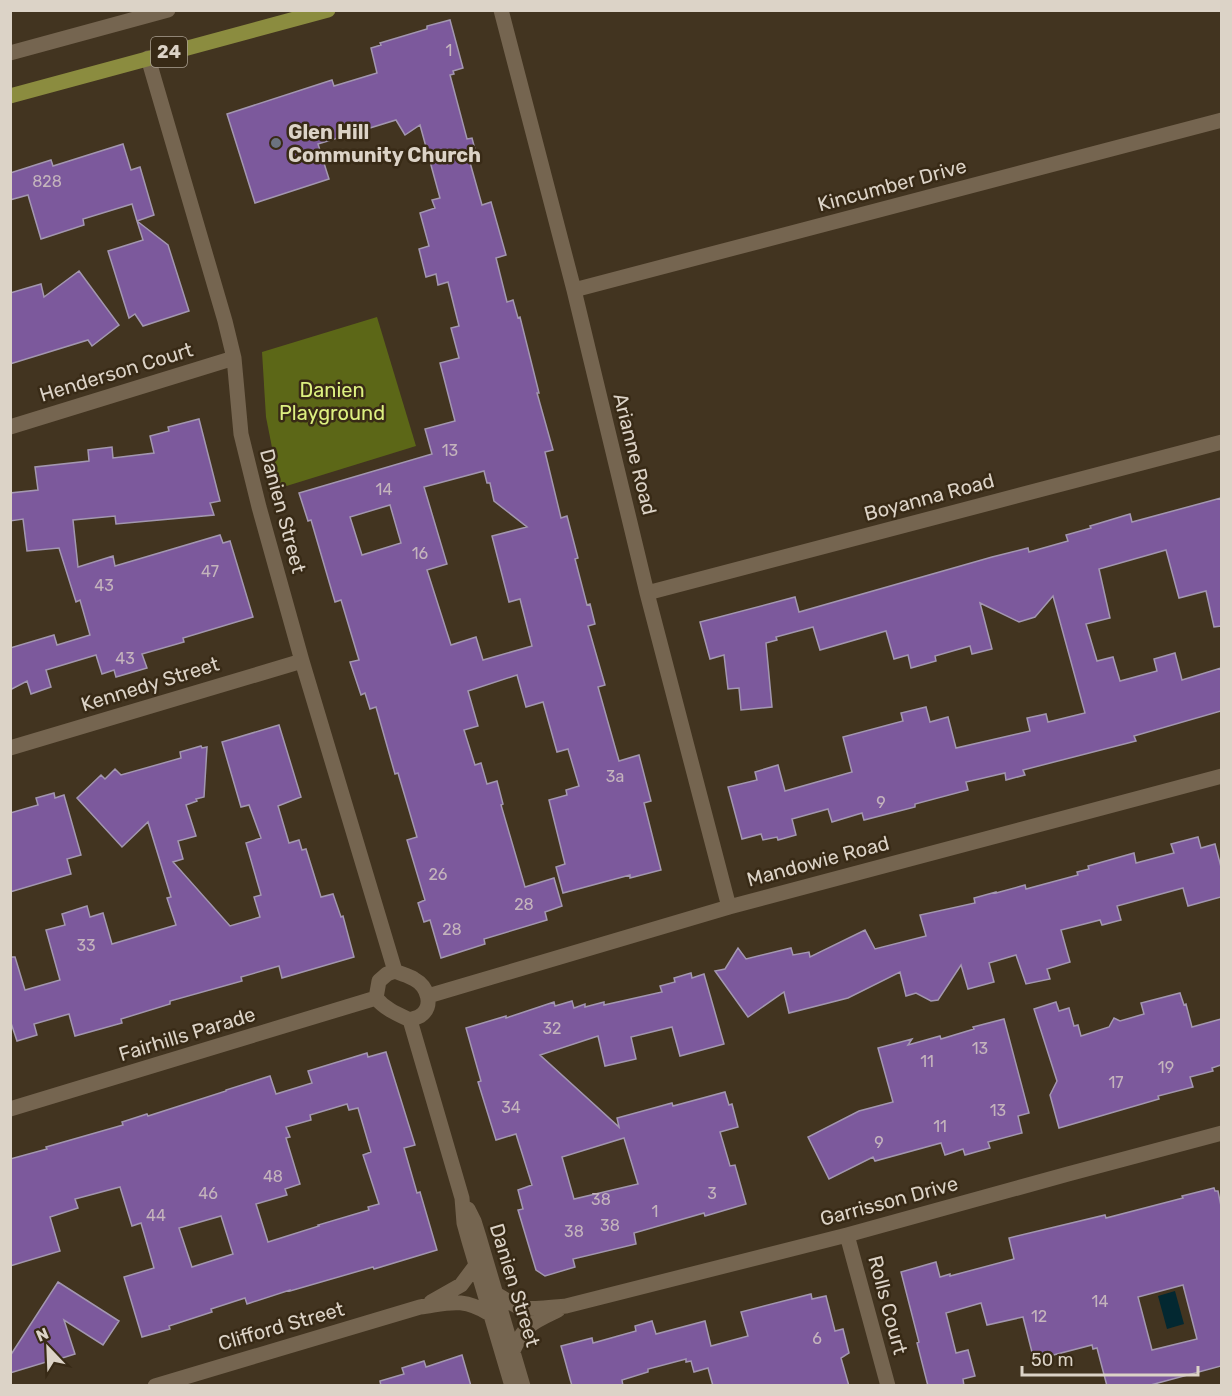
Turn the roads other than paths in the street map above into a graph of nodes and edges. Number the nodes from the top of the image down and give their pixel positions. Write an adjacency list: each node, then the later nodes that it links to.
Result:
1 (168, 10): 4 (street)
2 (328, 10): 5 (main road, 24)
3 (501, 10): 8 (street, Arianne Road)
4 (10, 53)
5 (148, 58): 6 (main road, 24); 9 (street, Danien Street)
6 (10, 96)
7 (1221, 120): 8 (street, Kincumber Drive)
8 (574, 290): 12 (street, Arianne Road)
9 (234, 357): 10 (street, Henderson Court); 13 (street, Danien Street)
10 (10, 427)
11 (1221, 442): 12 (street, Boyanna Road)
12 (647, 593): 16 (street, Arianne Road)
13 (302, 661): 14 (street, Kennedy Street); 17 (street, Danien Street)
14 (10, 748)
15 (1221, 776): 16 (street, Mandowie Road)
16 (729, 907): 18 (street, Mandowie Road)
17 (395, 971): 18 (street); 19 (street)
18 (428, 996): 20 (street)
19 (376, 998): 20 (street); 21 (street, Fairhills Parade)
20 (410, 1020): 23 (street, Danien Street)
21 (10, 1109)
22 (1221, 1133): 24 (street, Garrisson Drive)
23 (462, 1198): 25 (street, Danien Street); 26 (street, Danien Street)
24 (847, 1235): 27 (street, Garrisson Drive); 34 (street, Rolls Court)
25 (476, 1265): 28 (street, Clifford Street); 29 (street, Danien Street)
26 (496, 1294): 27 (street, Garrisson Drive); 30 (street, Danien Street)
27 (566, 1306): 30 (street, Garrisson Drive)
28 (420, 1307): 29 (street, Clifford Street); 31 (street, Clifford Street)
29 (490, 1314): 32 (street, Danien Street)
30 (513, 1351): 33 (street, Danien Street)
31 (155, 1386)
32 (512, 1386)
33 (523, 1386)
34 (888, 1386)

